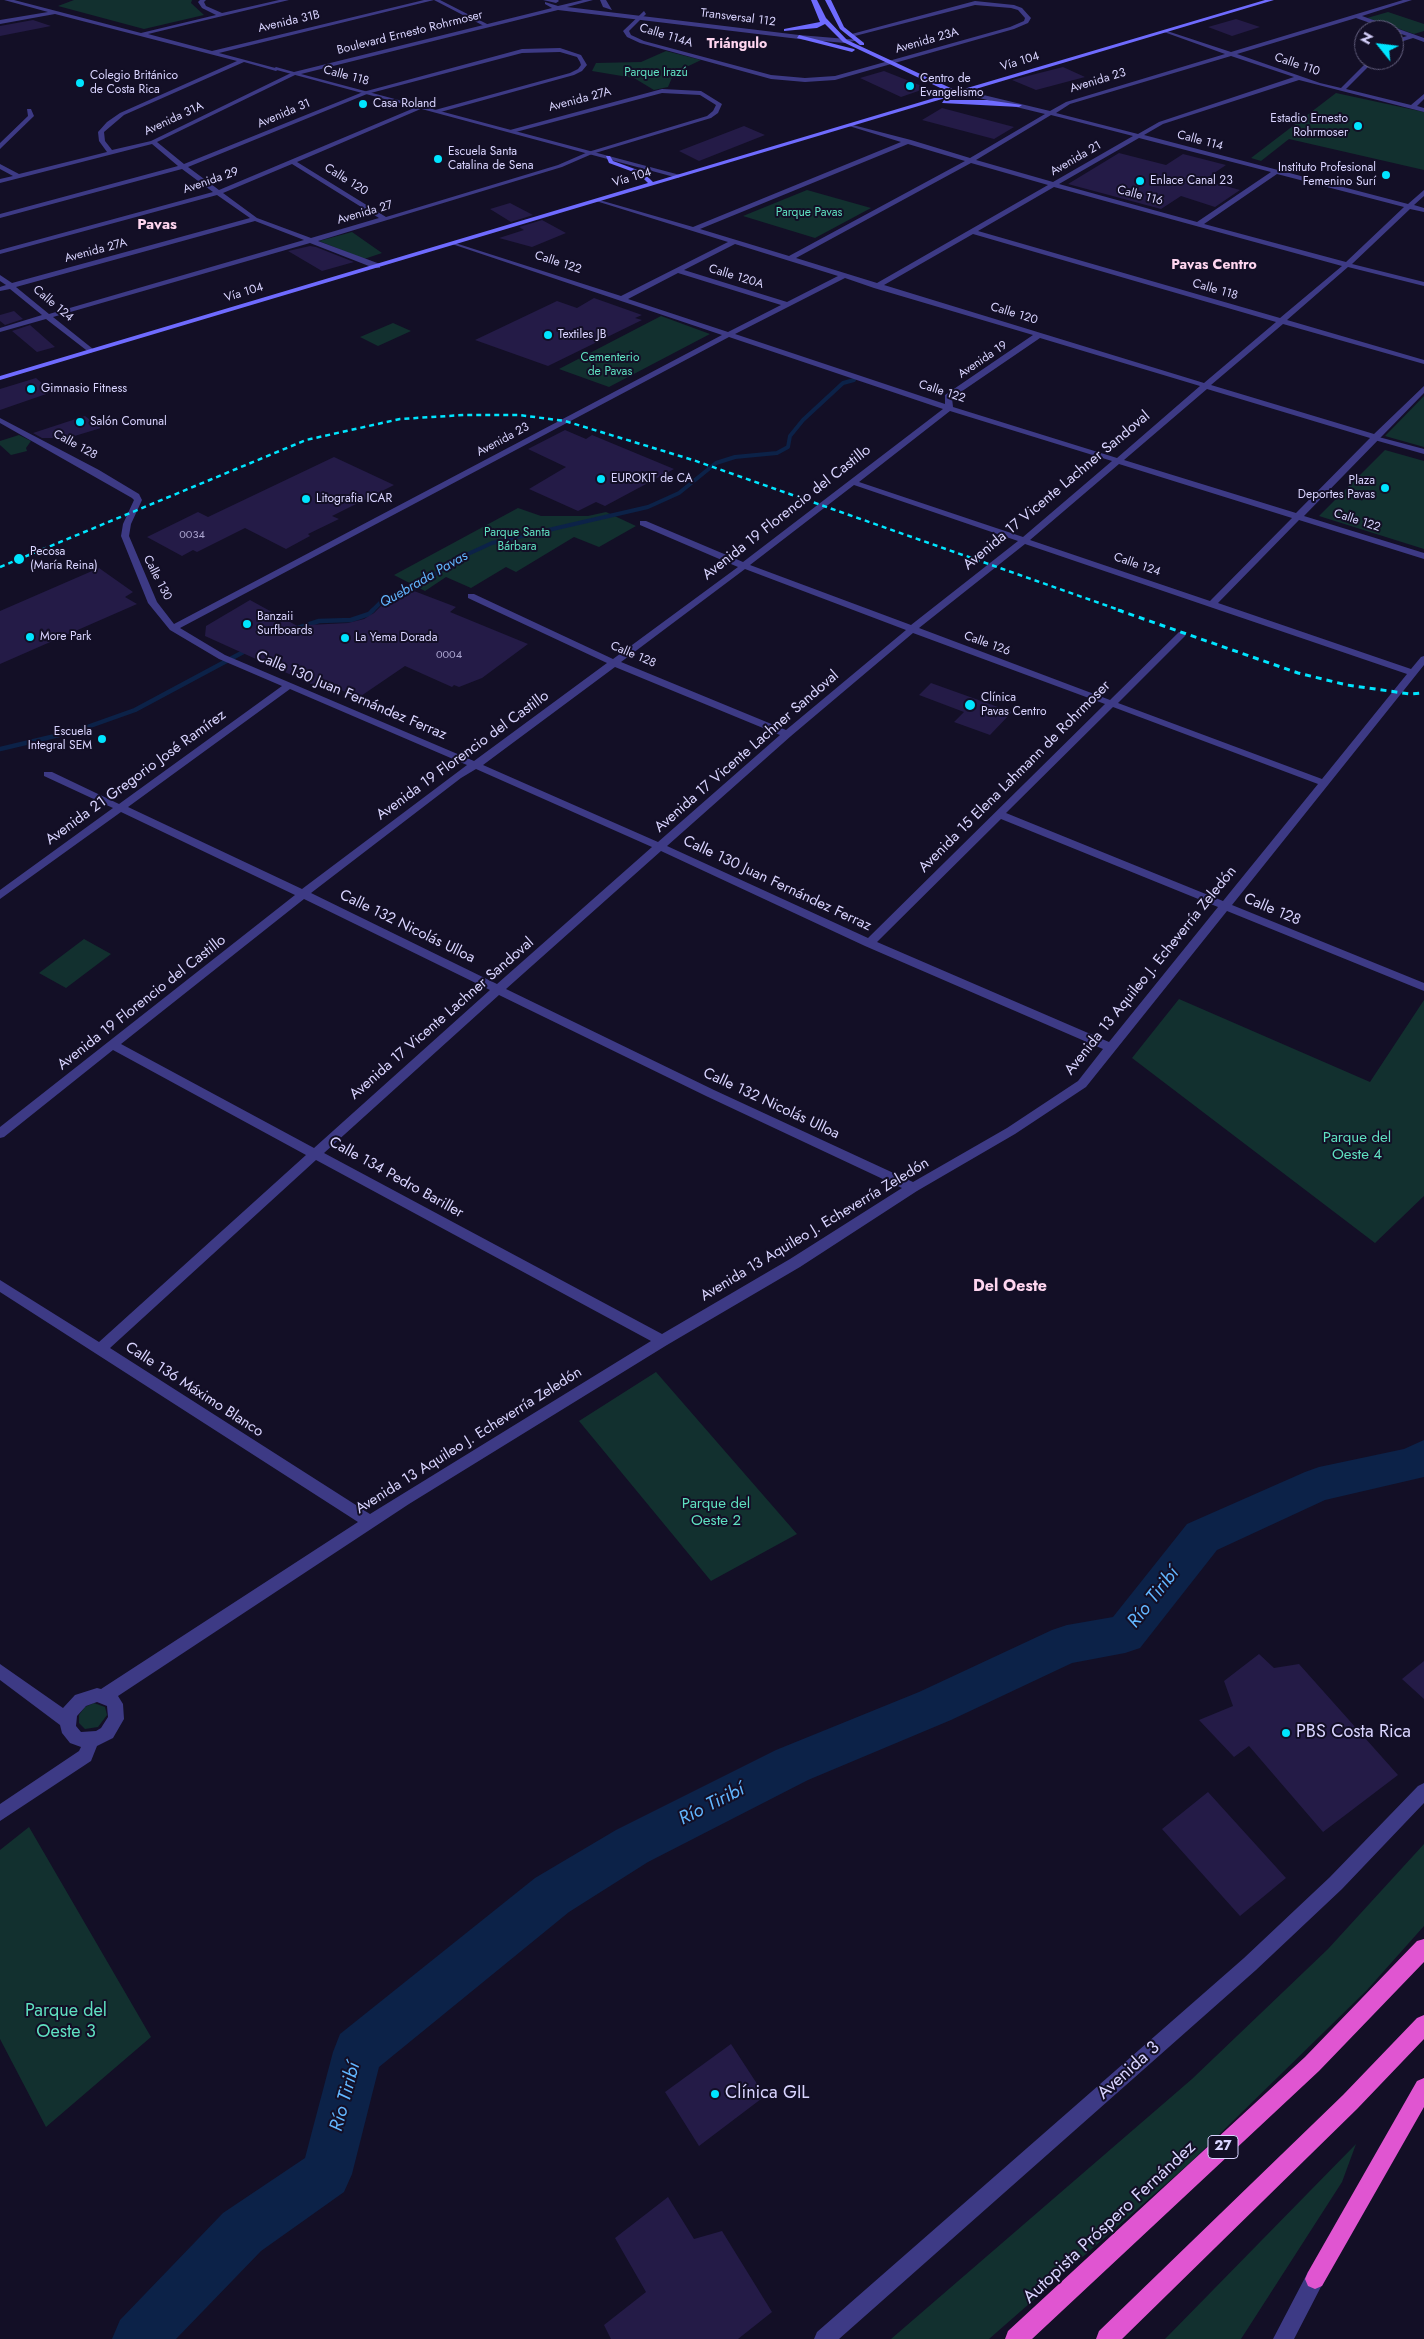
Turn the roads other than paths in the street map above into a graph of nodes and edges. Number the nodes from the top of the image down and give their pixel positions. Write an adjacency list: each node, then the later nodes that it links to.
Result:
1 (7, 0): 17 (street, Calle 118)
2 (286, 0): 18 (street)
3 (431, 0): 39 (street, Avenida 31B)
4 (436, 0): 24 (street)
5 (590, 0): 14 (street, Boulevard Ernesto Rohrmoser)
6 (603, 0): 15 (street)
7 (814, 0): 23 (main road, Calle 114)
8 (828, 0): 31 (main road, Calle 114)
9 (1271, 0): 29 (main road, Vía 104)
10 (1409, 0): 21 (street, Avenida 23)
11 (202, 1): 18 (street)
12 (547, 1): 13 (street, Boulevard Ernesto Rohrmoser); 24 (street, Boulevard Ernesto Rohrmoser)
13 (558, 3): 14 (street, Boulevard Ernesto Rohrmoser); 19 (street, Transversal 112); 22 (street, Boulevard Ernesto Rohrmoser)
14 (567, 5): 15 (street, Transversal 112)
15 (610, 9): 20 (street, Transversal 112)
16 (1020, 9): 31 (street, Transversal 112); 43 (street, Avenida 23A)
17 (58, 12): 25 (street); 30 (street, Calle 118)
18 (221, 15): 30 (street)
19 (619, 15): 20 (street, Transversal 112); 22 (street)
20 (642, 15): 28 (street, Transversal 112); 34 (street, Transversal 112); 51 (street, Calle 114A)
21 (1356, 16): 33 (street); 40 (street, Avenida 23)
22 (507, 19): 27 (street, Boulevard Ernesto Rohrmoser)
23 (823, 19): 28 (main road); 32 (main road, Calle 114)
24 (478, 20): 26 (street, Boulevard Ernesto Rohrmoser); 27 (street)
25 (0, 22)
26 (468, 23)
27 (486, 25): 48 (street, Boulevard Ernesto Rohrmoser)
28 (786, 30): 32 (street, Transversal 112)
29 (1166, 31): 40 (street, Calle 110); 49 (main road, Vía 104)
30 (140, 34): 39 (street, Calle 118)
31 (851, 35): 32 (street, Transversal 112); 36 (main road, Calle 114)
32 (838, 36): 38 (main road, Calle 114)
33 (1413, 36): 35 (street); 37 (street)
34 (799, 37): 38 (street, Transversal 112); 41 (main road)
35 (1404, 39)
36 (856, 40): 38 (street, Transversal 112); 43 (main road, Calle 114)
37 (1424, 40)
38 (845, 42): 41 (main road, Calle 114)
39 (211, 52): 42 (street, Calle 118)
40 (1231, 52): 50 (street, Calle 110); 65 (street, Avenida 23)
41 (878, 59): 44 (main road, Calle 114)
42 (242, 61): 46 (street, Calle 118); 72 (street)
43 (897, 61): 44 (street, Avenida 23A); 53 (main road, Calle 114)
44 (888, 63): 51 (street, Avenida 23A); 55 (main road, Calle 114)
45 (295, 65): 46 (street)
46 (276, 69): 48 (street, Calle 118)
47 (1362, 70): 52 (street)
48 (294, 74): 54 (street, Calle 118); 69 (street, Avenida 31A)
49 (1011, 76): 53 (main road, Vía 104); 59 (main road)
50 (1298, 78): 52 (street, Calle 110); 68 (street, Avenida 21)
51 (816, 80)
52 (1342, 90): 61 (street, Calle 110)
53 (969, 92): 55 (street, Calle 114); 59 (street, Calle 114)
54 (365, 93): 60 (street, Calle 118); 64 (street, Avenida 31); 78 (street, Avenida 31)
55 (956, 93): 58 (main road, Vía 104)
56 (1424, 96): 61 (street)
57 (713, 98): 67 (street, Avenida 27A); 73 (street, Avenida 27)
58 (921, 104): 59 (main road); 66 (main road, Vía 104)
59 (1019, 105): 65 (street, Calle 114)
60 (421, 107): 64 (street, Calle 118); 76 (street, Avenida 29)
61 (1413, 107): 63 (street, Calle 110)
62 (30, 110): 71 (street)
63 (1424, 110)
64 (437, 111): 67 (street, Calle 118)
65 (1051, 114): 68 (street, Calle 114); 75 (street, Avenida 23)
66 (851, 125): 70 (street, Calle 116); 81 (main road, Vía 104)
67 (512, 131): 73 (street, Calle 118)
68 (1137, 136): 79 (street, Calle 114); 84 (street, Avenida 21)
69 (153, 142): 72 (street, Avenida 31A); 78 (street)
70 (908, 142): 75 (street, Calle 116); 94 (street)
71 (0, 147)
72 (111, 153): 80 (street, Avenida 31A)
73 (590, 153): 74 (street, Calle 118); 92 (street, Avenida 27)
74 (608, 157): 81 (street, Calle 118); 83 (main road)
75 (971, 160): 84 (street, Calle 116); 100 (street, Avenida 23)
76 (293, 162): 86 (street, Avenida 29); 92 (street, Calle 120)
77 (0, 166): 80 (street)
78 (183, 168): 86 (street); 90 (street, Avenida 31)
79 (1276, 172): 88 (street, Calle 114); 93 (street)
80 (18, 176): 82 (street, Avenida 31A)
81 (678, 176): 83 (main road, Vía 104)
82 (0, 181)
83 (652, 184): 87 (main road, Vía 104)
84 (1054, 185): 93 (street, Calle 116); 95 (street, Avenida 21)
85 (1424, 192): 88 (street, Avenida 17 Vicente Lachner Sandoval)
86 (217, 193): 91 (street); 99 (street, Avenida 29)
87 (598, 200): 94 (street, Calle 120); 98 (main road, Vía 104)
88 (1409, 206): 89 (street, Calle 114); 101 (street, Avenida 17 Vicente Lachner Sandoval)
89 (1424, 210)
90 (0, 216)
91 (255, 219): 96 (street); 107 (street, Avenida 27A)
92 (385, 219): 96 (street, Avenida 27)
93 (1199, 224): 101 (street, Calle 116)
94 (694, 229): 97 (street, Calle 120)
95 (971, 231): 108 (street, Avenida 21); 113 (street, Calle 118)
96 (310, 240): 102 (street); 112 (street, Avenida 27)
97 (736, 241): 100 (street, Calle 120); 103 (street)
98 (454, 243): 102 (main road, Vía 104); 110 (street, Calle 122)
99 (0, 252)
100 (791, 258): 104 (street, Calle 120)
101 (1347, 265): 106 (street, Calle 116); 113 (street, Avenida 17 Vicente Lachner Sandoval)
102 (377, 266): 117 (main road, Vía 104)
103 (678, 271): 110 (street); 111 (street, Calle 120A)
104 (844, 275): 108 (street, Calle 120); 111 (street, Avenida 23)
105 (0, 277): 107 (street, Calle 124)
106 (1424, 284)
107 (12, 286): 109 (street, Avenida 27A); 112 (street, Calle 124)
108 (877, 286): 116 (street, Calle 120)
109 (0, 290)
110 (624, 298): 115 (street, Calle 122)
111 (787, 304): 115 (street, Avenida 23)
112 (47, 316): 114 (street, Avenida 27); 117 (street, Calle 124)
113 (1279, 321): 118 (street, Calle 118); 120 (street, Avenida 17 Vicente Lachner Sandoval)
114 (0, 330)
115 (729, 334): 122 (street, Calle 122); 136 (street, Avenida 23)
116 (1040, 335): 120 (street, Calle 120); 122 (street, Avenida 19)
117 (90, 351): 119 (main road, Vía 104)
118 (1424, 362)
119 (0, 378)
120 (1204, 387): 124 (street, Calle 120); 126 (street, Avenida 17 Vicente Lachner Sandoval)
121 (1424, 388): 124 (street)
122 (948, 408): 126 (street, Calle 122); 127 (street, Avenida 19 Florencio del Castillo)
123 (0, 420): 128 (street, Calle 128)
124 (1374, 437): 125 (street, Calle 120); 129 (street)
125 (1424, 452)
126 (1116, 460): 129 (street, Calle 122); 131 (street, Avenida 17 Vicente Lachner Sandoval)
127 (852, 482): 131 (street, Calle 124); 133 (street, Avenida 19 Florencio del Castillo)
128 (136, 496): 136 (street, Calle 130)
129 (1297, 515): 132 (street, Calle 122); 135 (street)
130 (643, 523): 133 (street, Calle 126)
131 (1025, 540): 135 (street, Calle 124); 137 (street, Avenida 17 Vicente Lachner Sandoval)
132 (1424, 556)
133 (744, 566): 137 (street, Calle 126); 140 (street, Avenida 19 Florencio del Castillo)
134 (471, 596): 140 (street, Calle 128)
135 (1212, 604): 142 (street, Calle 124)
136 (174, 628): 141 (street, Calle 130)
137 (912, 629): 144 (street, Calle 126); 145 (street, Avenida 17 Vicente Lachner Sandoval)
138 (1182, 634): 144 (street, Avenida 15 Elena Lahmann de Rohrmoser)
139 (1424, 659): 142 (street, Avenida 13 Aquileo J. Echeverría Zeledón)
140 (614, 662): 145 (street, Calle 128); 146 (street, Avenida 19 Florencio del Castillo)
141 (237, 663): 143 (street, Calle 130 Juan Fernández Ferraz)
142 (1413, 673): 148 (street, Avenida 13 Aquileo J. Echeverría Zeledón)
143 (290, 685): 146 (street, Calle 130 Juan Fernández Ferraz); 149 (street, Avenida 21 Gregorio José Ramírez)
144 (1110, 703): 148 (street, Calle 126); 150 (street, Avenida 15 Elena Lahmann de Rohrmoser)
145 (787, 734): 151 (street, Avenida 17 Vicente Lachner Sandoval)
146 (474, 765): 151 (street, Calle 130 Juan Fernández Ferraz); 152 (street, Avenida 19 Florencio del Castillo)
147 (48, 774): 149 (street, Calle 132 Nicolás Ulloa)
148 (1324, 784): 154 (street, Avenida 13 Aquileo J. Echeverría Zeledón)
149 (120, 808): 152 (street, Calle 132 Nicolás Ulloa); 153 (street, Avenida 21 Gregorio José Ramírez)
150 (999, 814): 154 (street, Calle 128); 155 (street, Avenida 15 Elena Lahmann de Rohrmoser)
151 (662, 847): 155 (street, Calle 130 Juan Fernández Ferraz); 157 (street, Avenida 17 Vicente Lachner Sandoval)
152 (303, 894): 157 (street, Calle 132 Nicolás Ulloa); 158 (street, Avenida 19 Florencio del Castillo)
153 (0, 895)
154 (1225, 906): 156 (street, Calle 128); 159 (street, Avenida 13 Aquileo J. Echeverría Zeledón)
155 (869, 943): 159 (street, Calle 130 Juan Fernández Ferraz)
156 (1424, 987)
157 (499, 988): 161 (street, Avenida 17 Vicente Lachner Sandoval); 162 (street, Calle 132 Nicolás Ulloa)
158 (113, 1045): 160 (street, Avenida 19 Florencio del Castillo); 161 (street, Calle 134 Pedro Bariller)
159 (1111, 1048): 162 (street, Avenida 13 Aquileo J. Echeverría Zeledón)
160 (0, 1134)
161 (315, 1152): 164 (street, Calle 134 Pedro Bariller); 165 (street, Avenida 17 Vicente Lachner Sandoval)
162 (913, 1188): 164 (street, Avenida 13 Aquileo J. Echeverría Zeledón)
163 (0, 1284): 165 (street, Calle 136 Máximo Blanco)
164 (662, 1342): 166 (street, Avenida 13 Aquileo J. Echeverría Zeledón)
165 (100, 1349): 166 (street, Calle 136 Máximo Blanco)
166 (370, 1522): 168 (street, Avenida 13 Aquileo J. Echeverría Zeledón)
167 (0, 1671): 169 (street)
168 (104, 1696): 169 (street); 170 (street)
169 (68, 1721): 170 (street)
170 (91, 1740): 172 (street)
171 (1424, 1791): 177 (street, Avenida 3)
172 (0, 1813)
173 (1424, 1948): 178 (highway, Autopista Próspero Fernández / 27)
174 (1424, 2025): 179 (highway)
175 (1424, 2088): 176 (highway)
176 (1315, 2279): 180 (street)
177 (824, 2339)
178 (1016, 2339)
179 (1106, 2339)
180 (1283, 2339)

